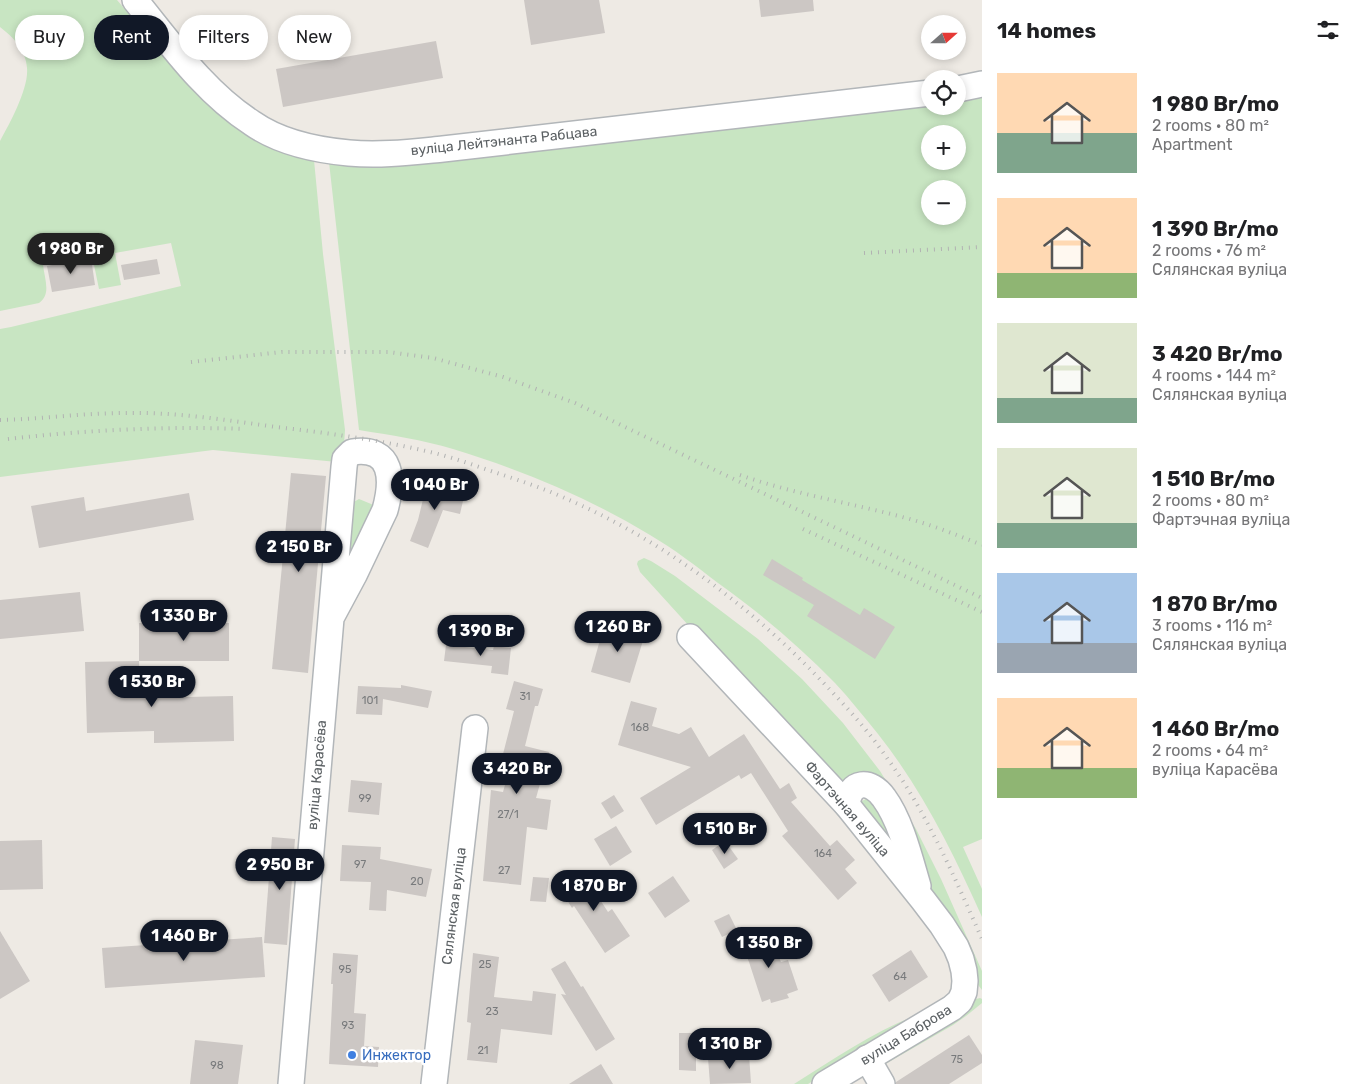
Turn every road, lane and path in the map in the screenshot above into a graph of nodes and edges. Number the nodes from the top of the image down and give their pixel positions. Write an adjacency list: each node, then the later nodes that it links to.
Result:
1 (135, 0): 4 (street, вуліца Лейтэнанта Рабцава)
2 (982, 84): 3 (street)
3 (966, 87)
4 (921, 94)
5 (332, 616): 5 (street, вуліца Карасёва); 12 (street, вуліца Карасёва)
6 (690, 637): 8 (street, Фартэчная вуліца)
7 (475, 728): 13 (street, Сялянская вуліца)
8 (847, 805): 9 (street, Фартэчная вуліца); 9 (street)
9 (923, 900): 10 (street, Фартэчная вуліца)
10 (960, 1001): 11 (street, вуліца Баброва)
11 (867, 1058): 14 (street, вуліца Баброва); 15 (street)
12 (291, 1084)
13 (434, 1084)
14 (825, 1084)
15 (882, 1084)

